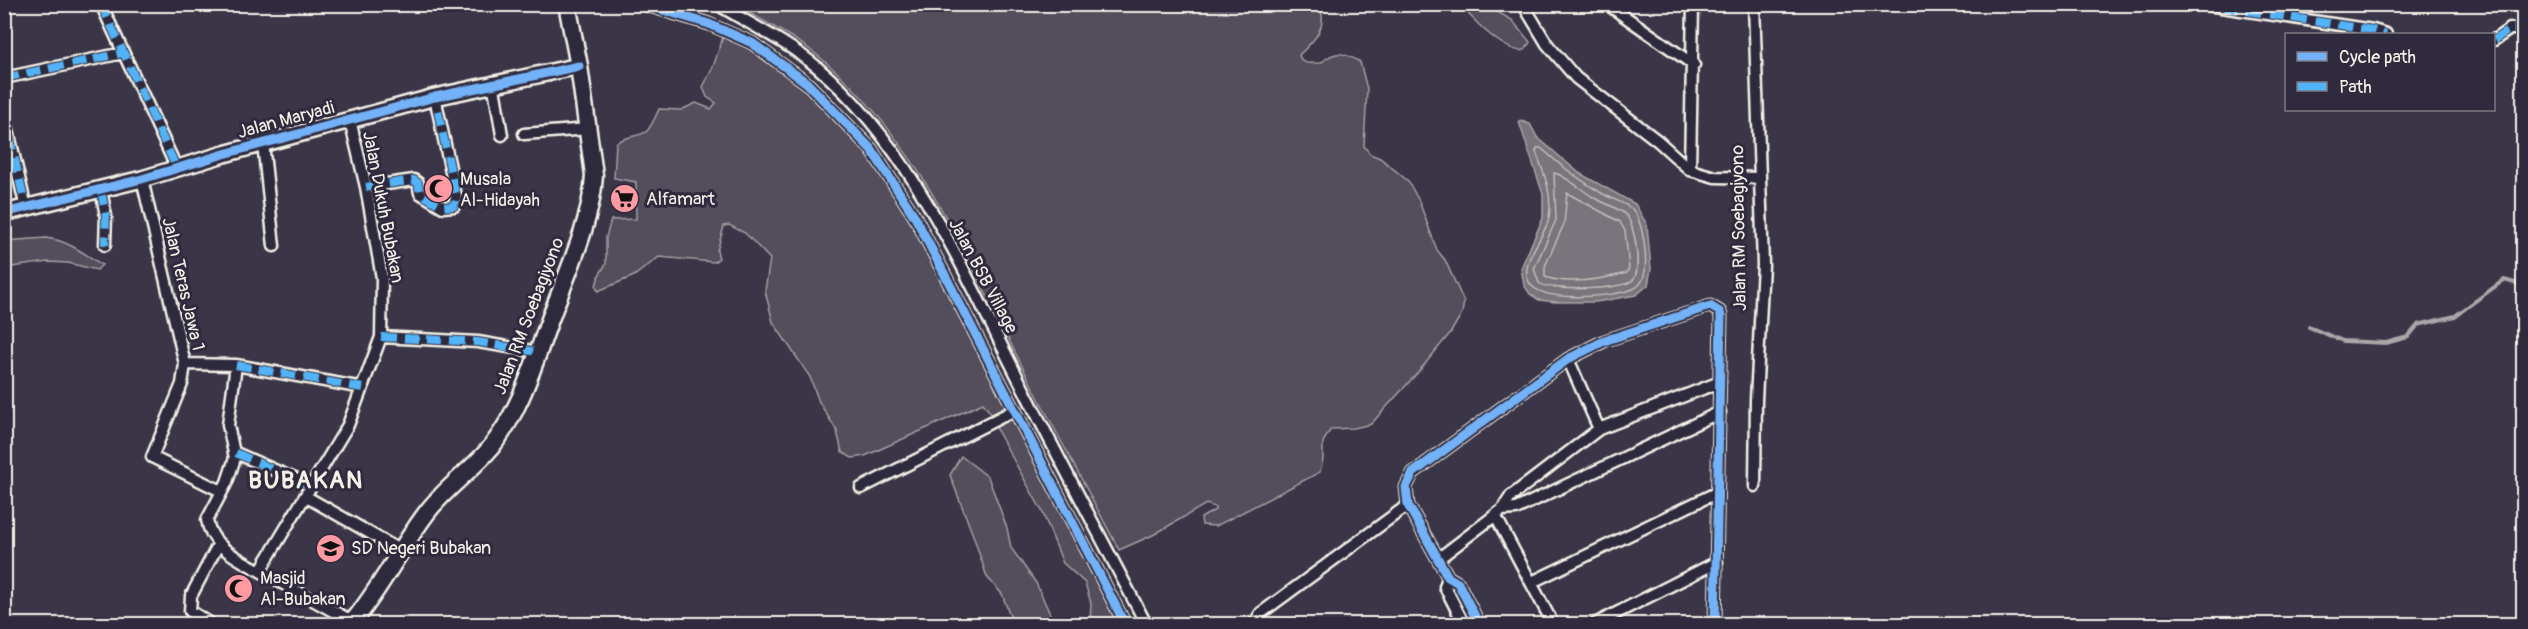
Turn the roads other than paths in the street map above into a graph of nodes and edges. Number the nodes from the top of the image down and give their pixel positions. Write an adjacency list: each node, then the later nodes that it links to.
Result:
1 (101, 4): 13 (street)
2 (567, 4): 15 (main road, Jalan RM Soebagiyono)
3 (643, 4): 42 (street)
4 (717, 4): 63 (street, Jalan BSB Village)
5 (1523, 4): 26 (street)
6 (1607, 4): 14 (street)
7 (1693, 4): 14 (street)
8 (1754, 4): 27 (street, Jalan RM Soebagiyono)
9 (2201, 4): 11 (street)
10 (2523, 29): 12 (street)
11 (2383, 33)
12 (2495, 39)
13 (123, 52): 16 (street); 25 (street)
14 (1694, 65): 26 (street)
15 (579, 66): 17 (street, Jalan Maryadi); 21 (main road, Jalan RM Soebagiyono)
16 (4, 78)
17 (493, 82): 18 (street, Jalan Maryadi); 23 (street)
18 (435, 97): 20 (street, Jalan Maryadi); 29 (street)
19 (4, 113): 31 (street)
20 (350, 120): 24 (street, Jalan Maryadi); 29 (street, Jalan Dukuh Bubakan)
21 (588, 129): 22 (street); 36 (main road, Jalan RM Soebagiyono)
22 (524, 134)
23 (502, 135)
24 (263, 143): 25 (street, Jalan Maryadi); 34 (street)
25 (177, 170): 28 (street, Jalan Maryadi)
26 (1690, 170): 27 (street)
27 (1760, 178): 46 (street, Jalan RM Soebagiyono)
28 (142, 179): 30 (street, Jalan Maryadi); 38 (street, Jalan Teras Jawa 1)
29 (366, 187): 35 (street, Jalan Dukuh Bubakan)
30 (101, 190): 31 (street, Jalan Maryadi); 33 (street)
31 (26, 208): 32 (street, Jalan Maryadi)
32 (4, 213)
33 (105, 245)
34 (274, 246)
35 (381, 337): 36 (street); 41 (street, Jalan Dukuh Bubakan)
36 (538, 352): 54 (main road, Jalan RM Soebagiyono)
37 (1568, 359): 40 (street); 44 (street); 51 (street)
38 (185, 364): 39 (street); 48 (street, Jalan Teras Jawa 1)
39 (236, 365): 41 (street); 45 (street)
40 (1720, 382): 43 (street); 44 (street)
41 (363, 388): 49 (street, Jalan Dukuh Bubakan)
42 (1015, 410): 47 (street); 62 (street)
43 (1720, 412): 50 (street); 52 (street)
44 (1599, 429): 52 (street)
45 (236, 453): 48 (street); 49 (street)
46 (1755, 486)
47 (861, 488)
48 (222, 491): 53 (street)
49 (308, 491): 54 (street); 57 (street, Jalan Dukuh Bubakan)
50 (1718, 492): 56 (street); 59 (street)
51 (1408, 505): 55 (street); 64 (street)
52 (1498, 512): 55 (street); 59 (street)
53 (218, 545): 57 (street); 61 (street)
54 (401, 550): 60 (main road, Jalan RM Soebagiyono)
55 (1438, 559): 58 (street)
56 (1717, 562): 68 (street); 69 (street)
57 (260, 571): 60 (street)
58 (1448, 577): 65 (street); 66 (street)
59 (1532, 582): 67 (street)
60 (352, 623)
61 (211, 624)
62 (1125, 624)
63 (1146, 624)
64 (1254, 624)
65 (1464, 624)
66 (1479, 624)
67 (1553, 624)
68 (1594, 624)
69 (1715, 624)

